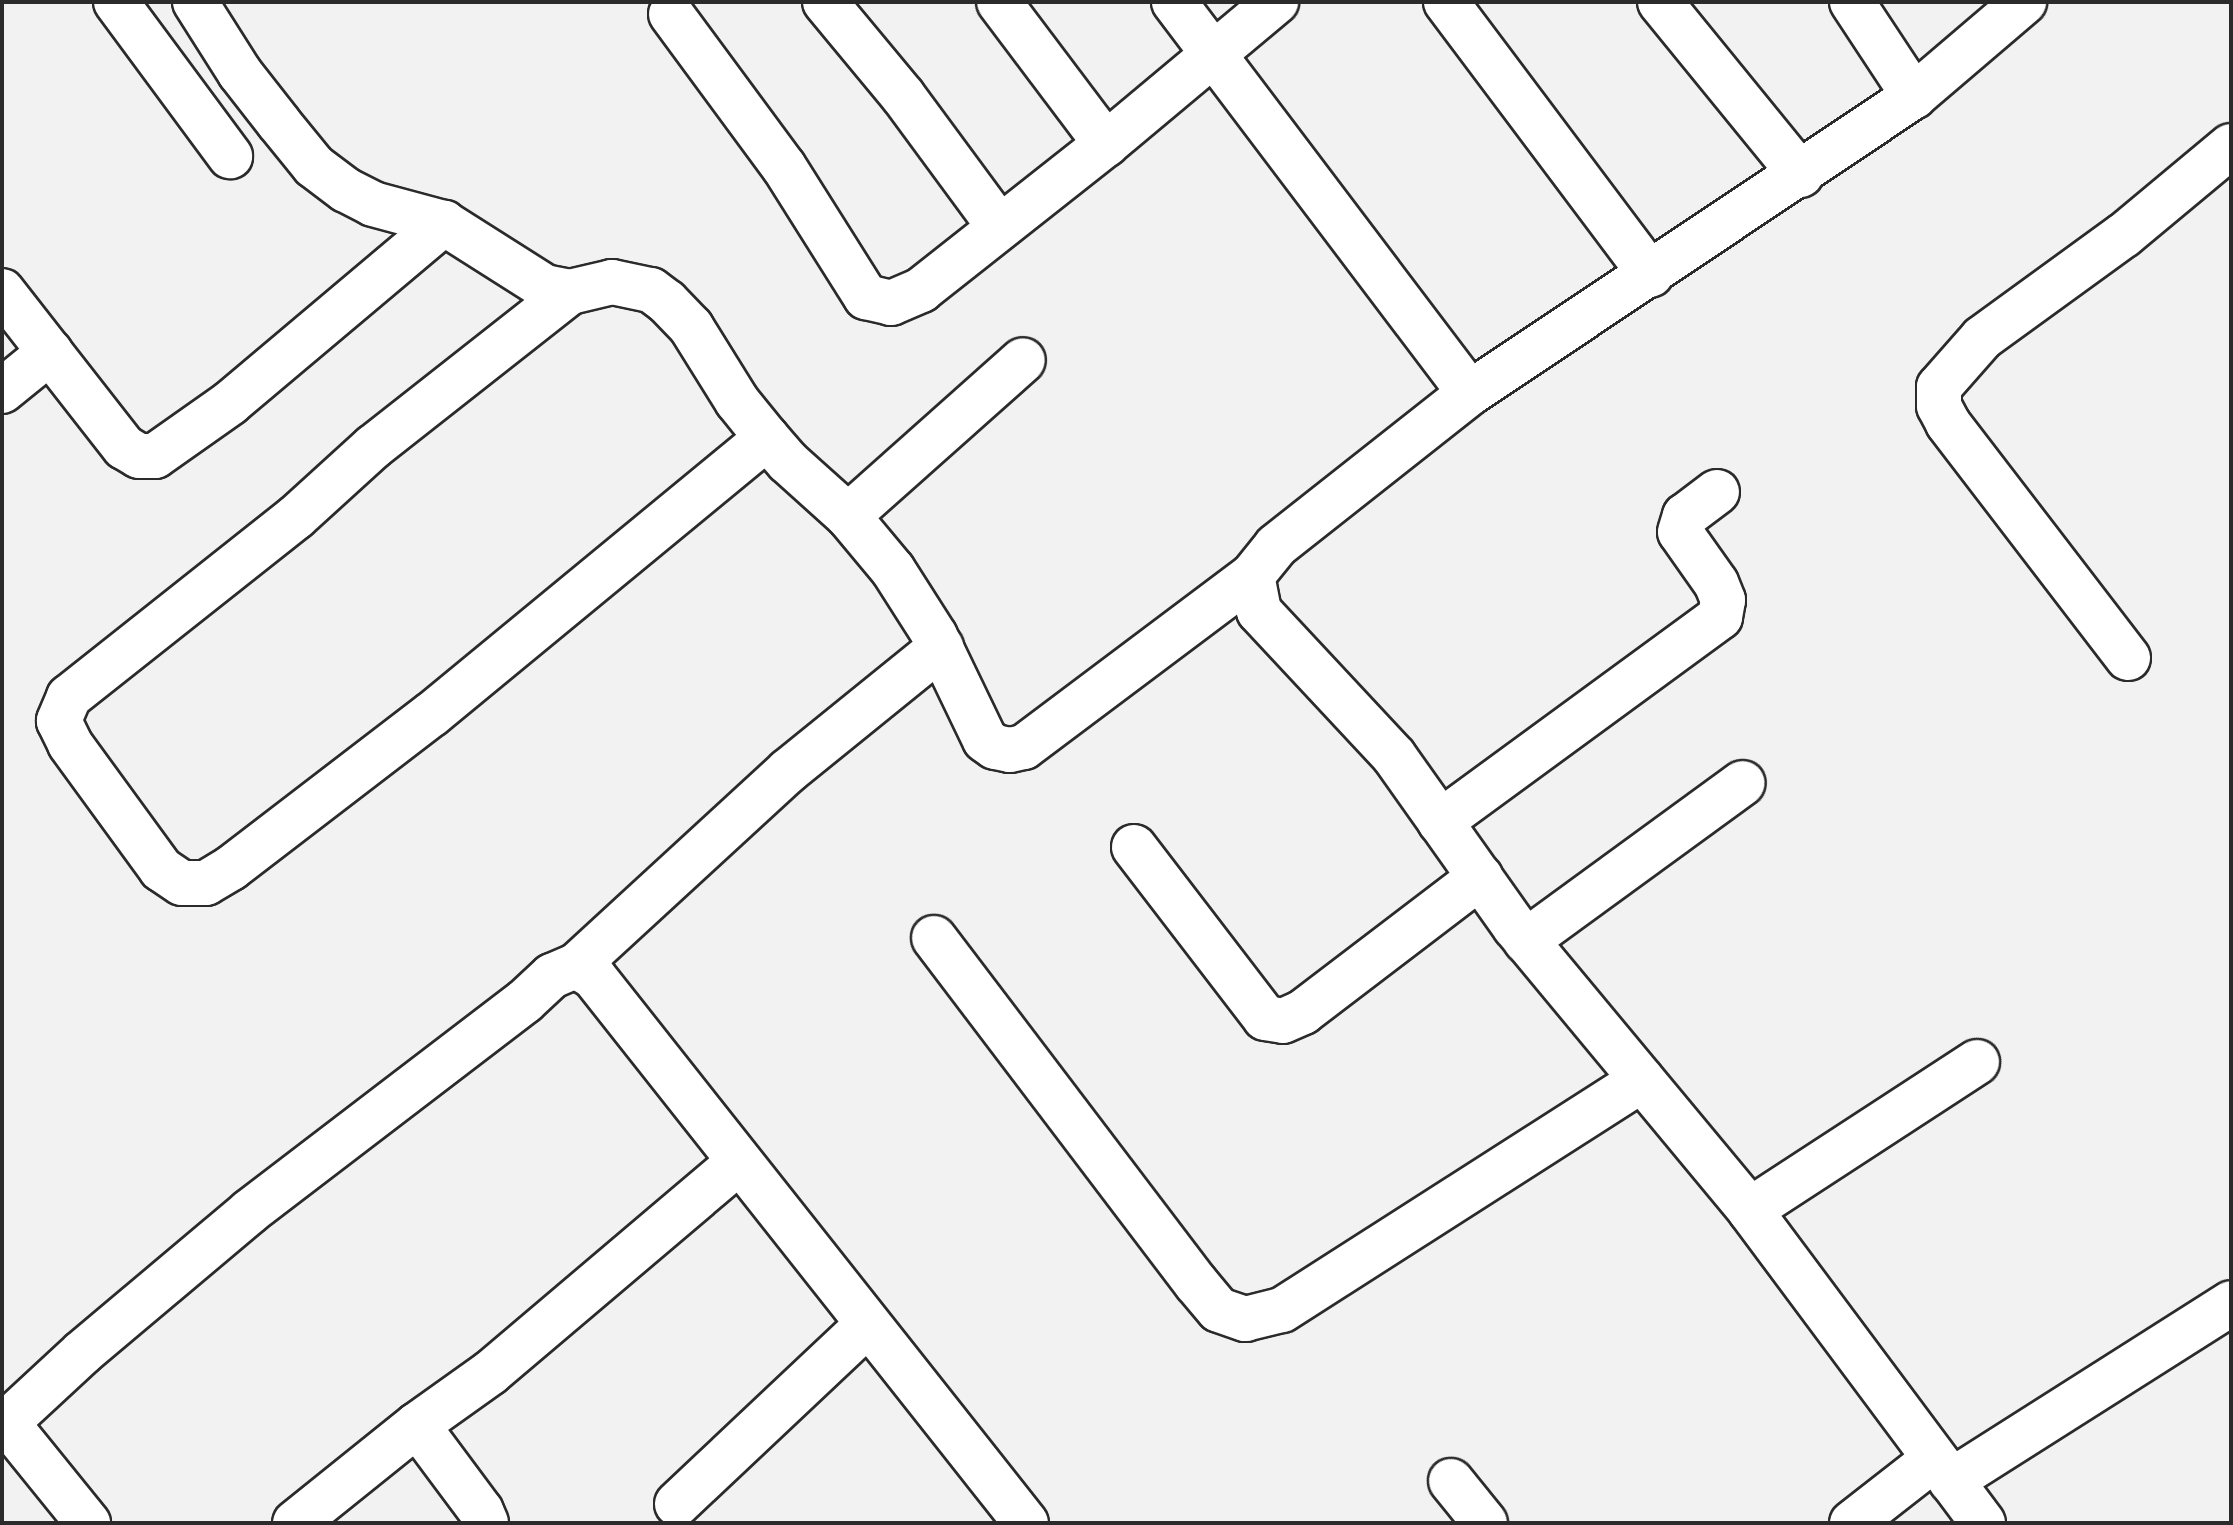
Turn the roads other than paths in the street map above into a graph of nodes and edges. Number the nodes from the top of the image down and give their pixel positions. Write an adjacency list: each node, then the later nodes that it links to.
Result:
1 (116, 2): 16 (street)
2 (195, 2): 18 (street)
3 (825, 2): 19 (street)
4 (999, 2): 14 (street)
5 (1174, 2): 12 (street)
6 (1276, 2): 12 (street)
7 (1446, 2): 20 (street)
8 (1660, 2): 17 (street)
9 (1852, 2): 13 (street)
10 (2024, 2): 13 (street)
11 (671, 14): 19 (street)
12 (1211, 55): 14 (street); 26 (street)
13 (1914, 96): 17 (street)
14 (1106, 144): 19 (street)
15 (2231, 146): 32 (street)
16 (230, 156)
17 (1801, 175): 20 (street)
18 (444, 223): 22 (street); 23 (street)
19 (999, 226)
20 (1651, 275): 26 (street)
21 (2, 291): 23 (street)
22 (570, 292): 27 (street); 27 (street)
23 (50, 352): 25 (street)
24 (1023, 360): 29 (street)
25 (2, 391)
26 (1470, 393): 30 (street)
27 (767, 438): 29 (street)
28 (1717, 492): 34 (street)
29 (848, 516): 31 (street)
30 (1252, 576): 31 (street); 34 (street)
31 (941, 647): 39 (street)
32 (2128, 658)
33 (1743, 783): 38 (street)
34 (1440, 822): 36 (street)
35 (1134, 847): 36 (street)
36 (1480, 877): 38 (street)
37 (934, 938): 41 (street)
38 (1526, 941): 41 (street)
39 (576, 966): 42 (street); 46 (street)
40 (1977, 1062): 43 (street)
41 (1642, 1080): 43 (street)
42 (738, 1163): 45 (street); 47 (street)
43 (1750, 1210): 48 (street)
44 (2231, 1303): 48 (street)
45 (867, 1325): 50 (street); 54 (street)
46 (4, 1425): 51 (street)
47 (417, 1425): 52 (street); 53 (street)
48 (1942, 1470): 56 (street); 57 (street)
49 (1451, 1481): 55 (street)
50 (677, 1504)
51 (88, 1523)
52 (295, 1523)
53 (486, 1523)
54 (1026, 1523)
55 (1485, 1523)
56 (1852, 1523)
57 (1983, 1523)

